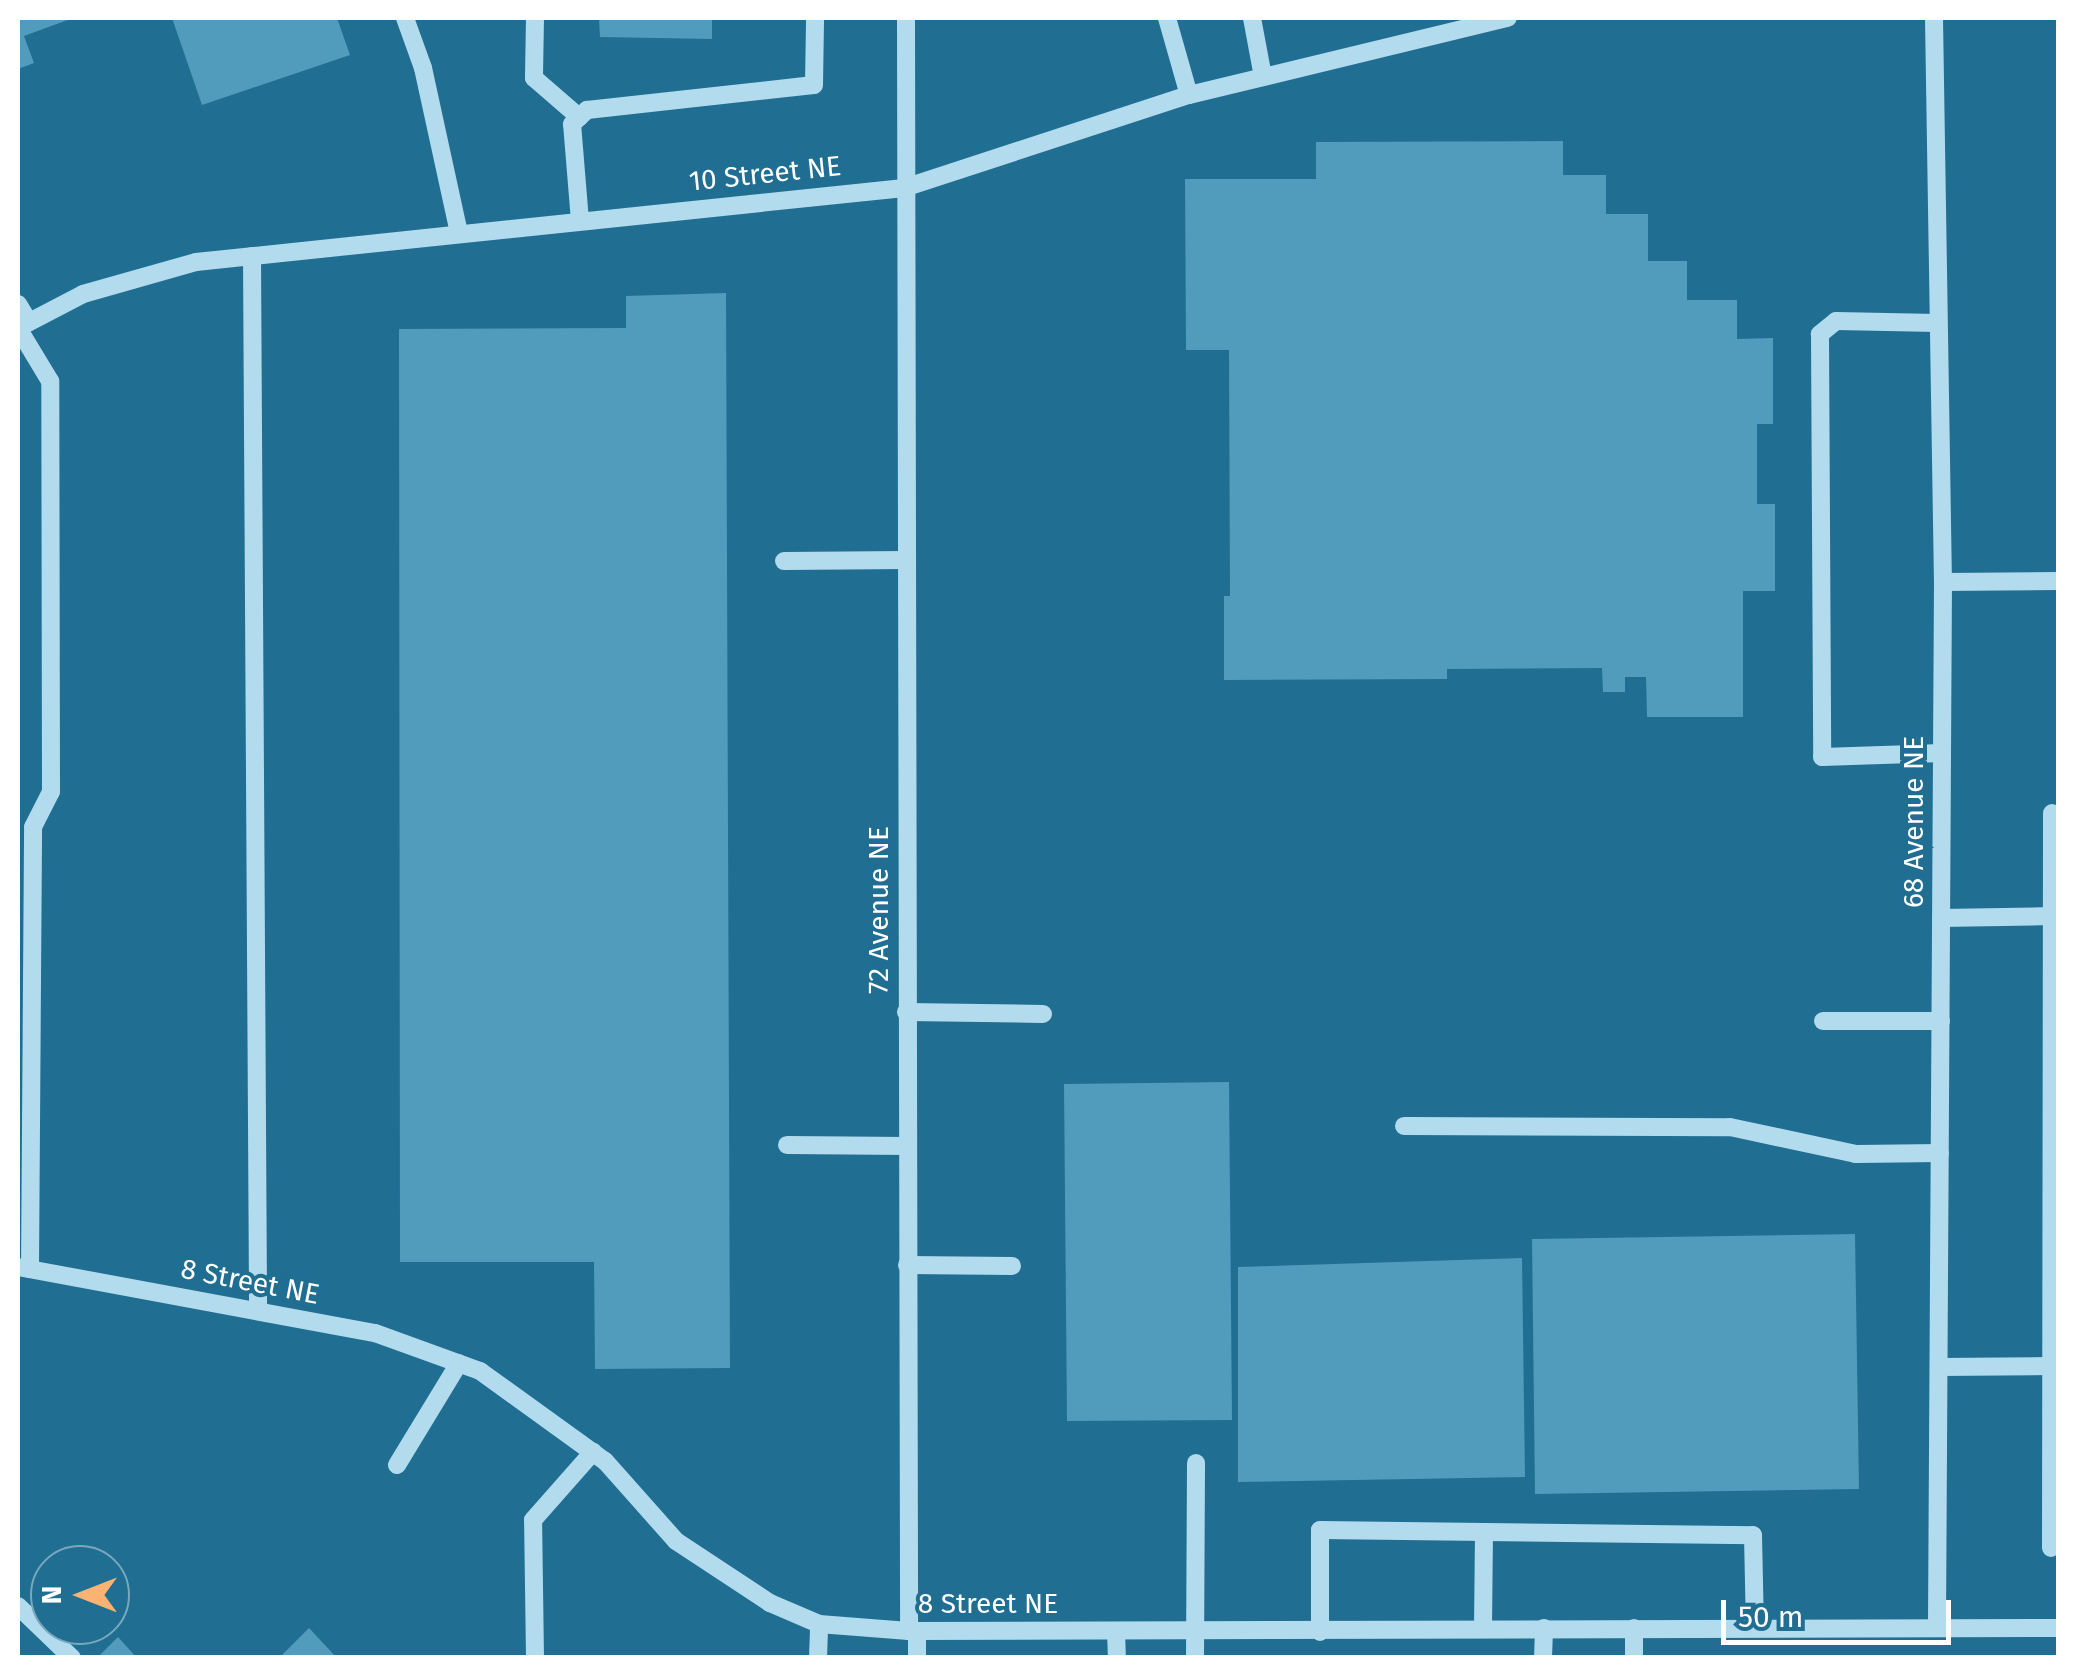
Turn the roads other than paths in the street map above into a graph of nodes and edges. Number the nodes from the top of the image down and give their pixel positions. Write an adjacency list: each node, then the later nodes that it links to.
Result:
1 (406, 18): 15 (street)
2 (535, 18): 12 (street)
3 (814, 18): 12 (street)
4 (906, 18): 13 (street, 72 Avenue NE)
5 (1168, 18): 11 (street)
6 (1252, 18): 10 (street)
7 (1508, 18): 9 (street, 10 Street NE)
8 (1934, 18): 18 (street, 68 Avenue NE)
9 (1479, 21): 10 (street, 10 Street NE)
10 (1263, 77): 11 (street, 10 Street NE)
11 (1189, 95): 13 (street, 10 Street NE)
12 (579, 118): 14 (street)
13 (904, 188): 14 (street, 10 Street NE); 20 (street, 72 Avenue NE)
14 (580, 220): 15 (street, 10 Street NE)
15 (460, 233): 16 (street, 10 Street NE)
16 (252, 256): 19 (street, 10 Street NE); 40 (street)
17 (18, 304): 19 (street)
18 (1937, 323): 23 (street, 68 Avenue NE); 24 (street)
19 (23, 325): 26 (street)
20 (906, 560): 21 (street); 29 (street, 72 Avenue NE)
21 (784, 561)
22 (2058, 581): 23 (street)
23 (1943, 582): 24 (street, 68 Avenue NE)
24 (1942, 753): 28 (street, 68 Avenue NE)
25 (2052, 813): 27 (street)
26 (25, 827): 39 (street)
27 (2052, 916): 28 (street); 42 (street)
28 (1941, 918): 32 (street, 68 Avenue NE)
29 (906, 1012): 30 (street); 35 (street, 72 Avenue NE)
30 (1043, 1014)
31 (1823, 1022): 32 (street)
32 (1941, 1022): 36 (street, 68 Avenue NE)
33 (1404, 1126): 36 (street)
34 (787, 1145): 35 (street)
35 (907, 1146): 37 (street, 72 Avenue NE)
36 (1940, 1153): 43 (street, 68 Avenue NE)
37 (908, 1264): 38 (street); 57 (street, 72 Avenue NE)
38 (1012, 1266)
39 (24, 1268): 40 (street, 8 Street NE)
40 (258, 1311): 41 (street, 8 Street NE)
41 (459, 1363): 44 (street, 8 Street NE); 46 (street)
42 (2052, 1366): 43 (street); 48 (street)
43 (1939, 1367): 51 (street, 68 Avenue NE)
44 (593, 1452): 50 (street, 8 Street NE); 62 (street)
45 (1196, 1463): 59 (street)
46 (397, 1465)
47 (1484, 1532): 52 (street); 55 (street); 60 (street)
48 (2052, 1548)
49 (18, 1606): 61 (street)
50 (819, 1624): 57 (street, 8 Street NE); 63 (street)
51 (1937, 1627): 55 (street, 8 Street NE); 56 (street, 8 Street NE)
52 (1482, 1628): 53 (street, 8 Street NE); 60 (street, 8 Street NE)
53 (1544, 1628): 54 (street, 8 Street NE); 67 (street)
54 (1634, 1628): 55 (street, 8 Street NE); 68 (street)
55 (1755, 1628)
56 (2058, 1628)
57 (913, 1631): 58 (street, 8 Street NE); 64 (street, 72 Avenue NE)
58 (1116, 1631): 59 (street, 8 Street NE); 65 (street)
59 (1195, 1632): 60 (street, 8 Street NE); 66 (street)
60 (1320, 1632)
61 (72, 1658)
62 (536, 1658)
63 (818, 1658)
64 (916, 1658)
65 (1116, 1658)
66 (1195, 1658)
67 (1543, 1658)
68 (1634, 1658)

